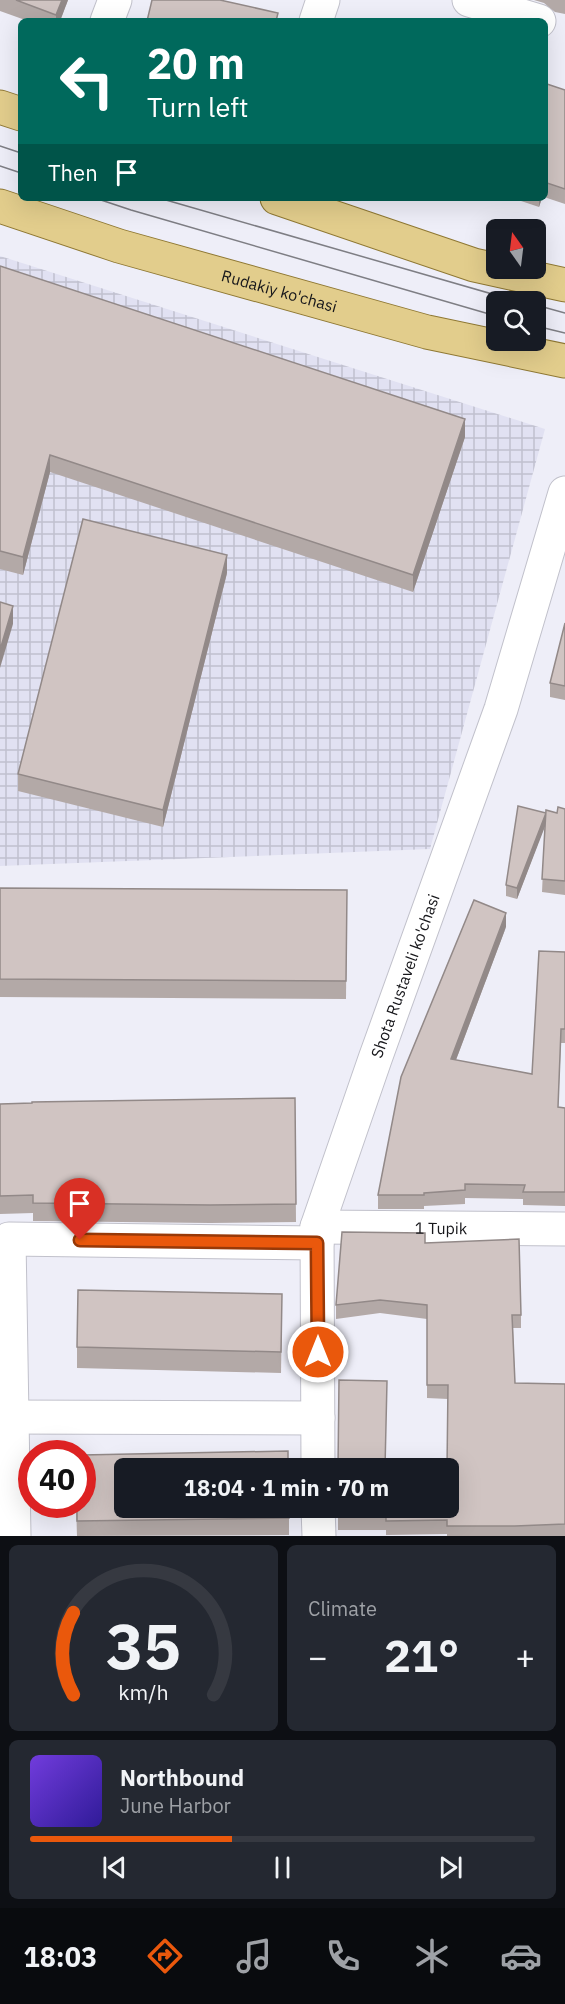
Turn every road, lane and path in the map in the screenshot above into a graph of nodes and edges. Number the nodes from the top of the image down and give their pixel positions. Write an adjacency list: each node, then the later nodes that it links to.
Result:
1 (115, 0): 4 (street)
2 (323, 0): 5 (street)
3 (469, 0): 6 (street)
4 (108, 18)
5 (317, 18)
6 (528, 18)
7 (0, 107): 8 (main road)
8 (18, 113)
9 (286, 201): 11 (main road)
10 (0, 206): 12 (main road, Rudakiy ko'chasi)
11 (565, 285)
12 (565, 361)
13 (565, 493): 15 (street, Shota Rustaveli ko'chasi)
14 (565, 1229): 15 (street, 1 Tupik)
15 (317, 1235): 16 (street, 1 Tupik); 17 (street, Shota Rustaveli ko'chasi)
16 (6, 1417): 17 (street); 20 (street)
17 (318, 1418): 18 (street, Shota Rustaveli ko'chasi)
18 (318, 1458)
19 (318, 1518): 21 (street)
20 (14, 1536)
21 (319, 1536)

